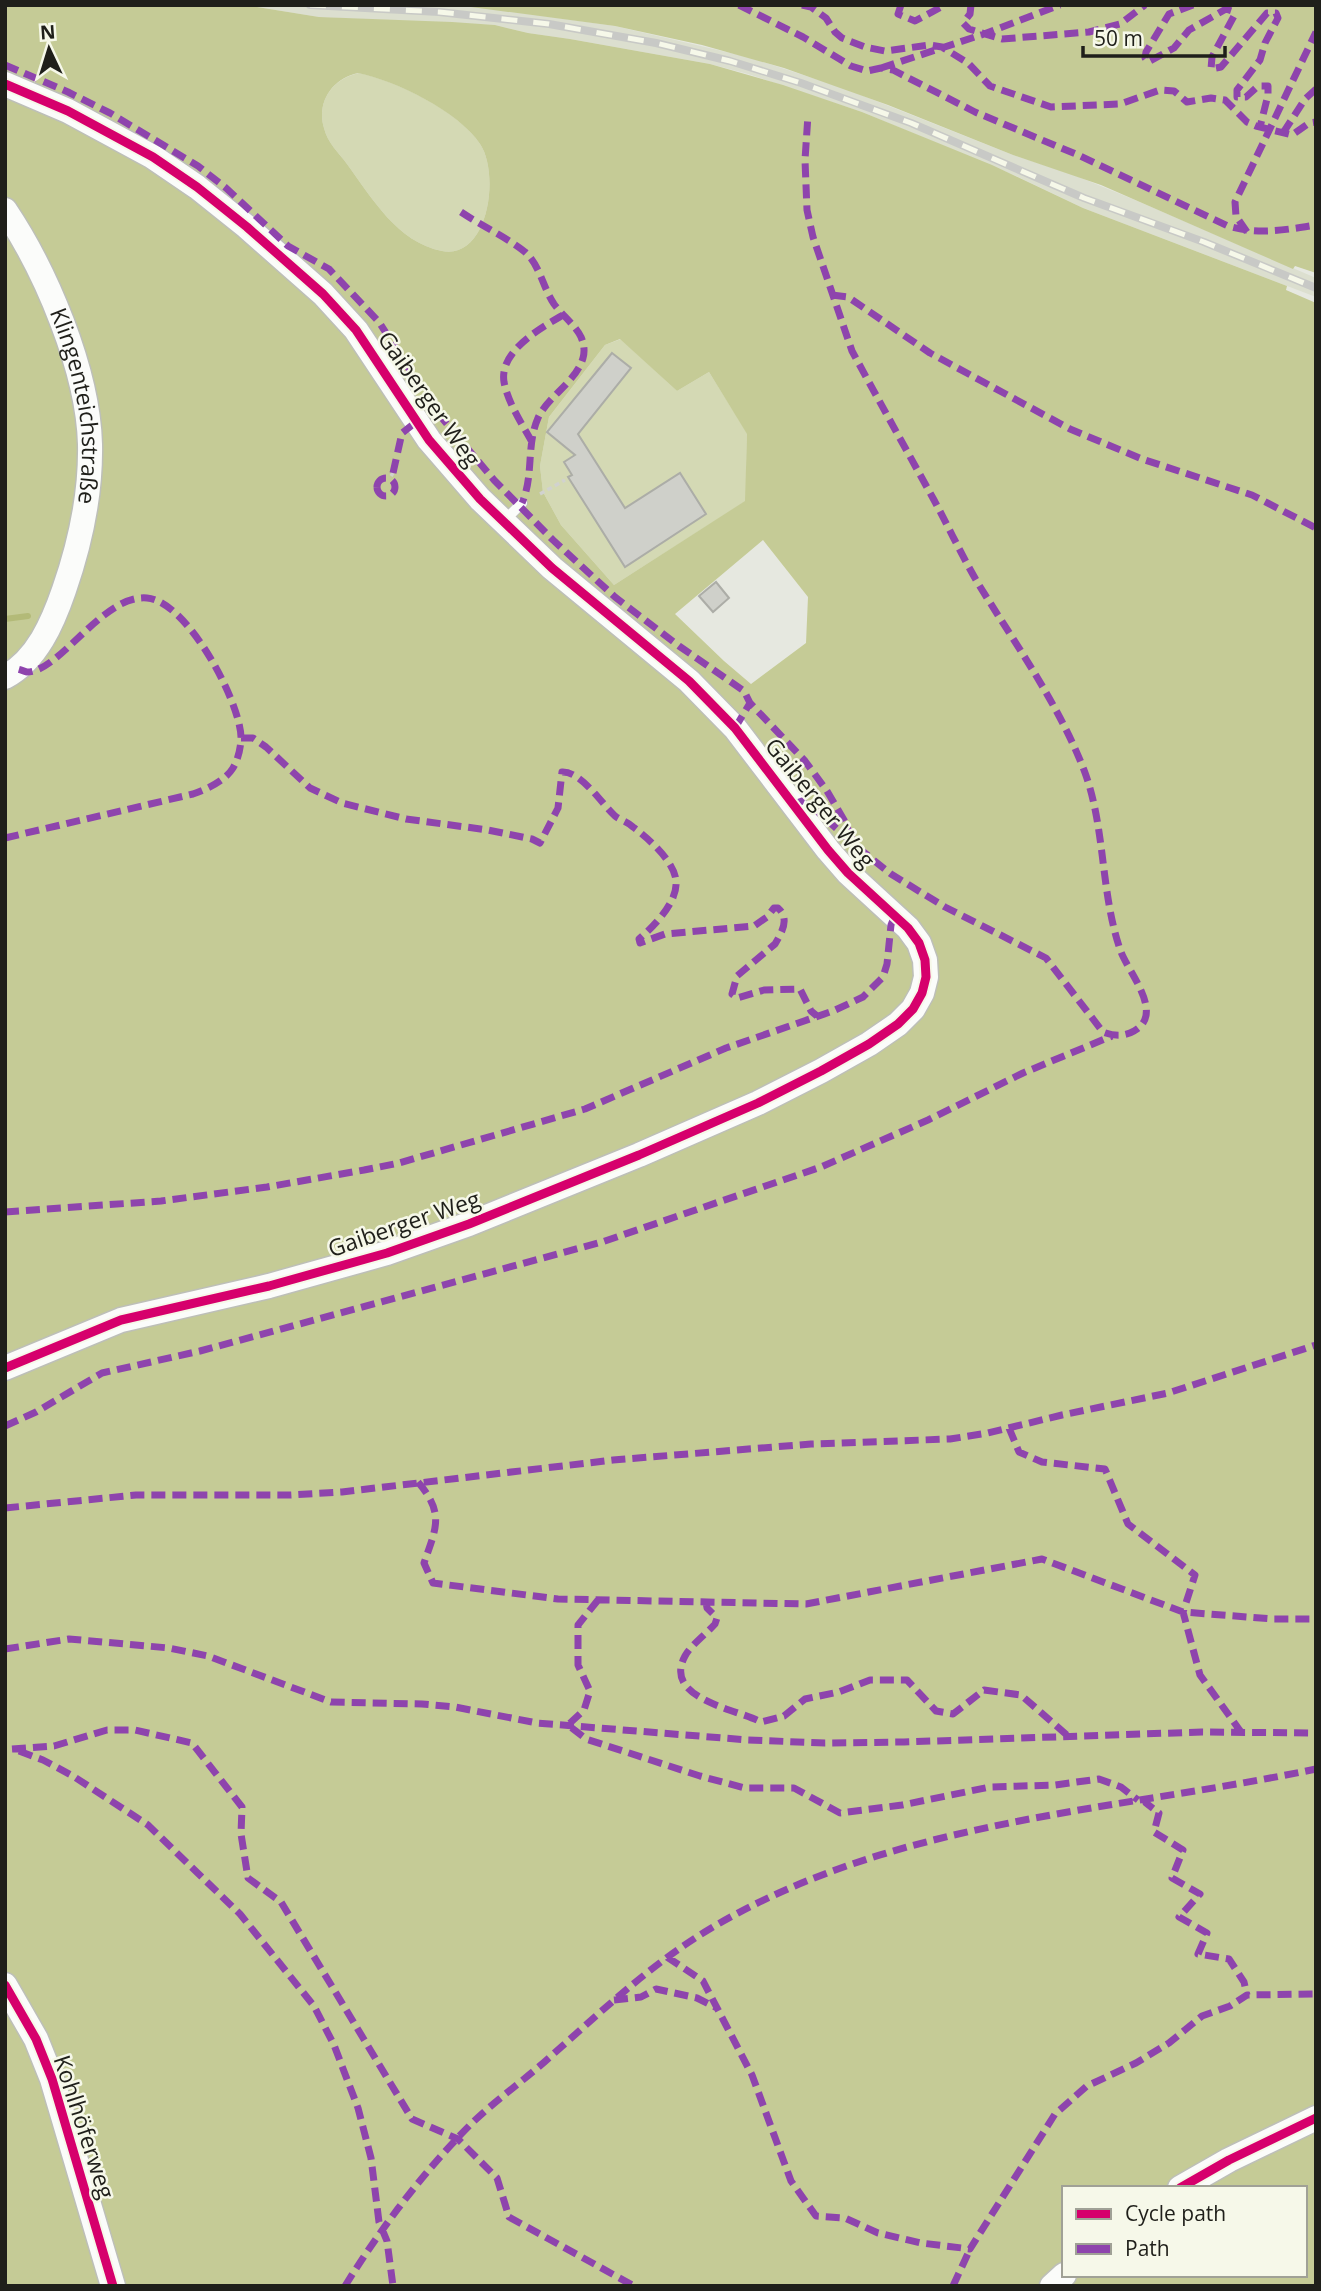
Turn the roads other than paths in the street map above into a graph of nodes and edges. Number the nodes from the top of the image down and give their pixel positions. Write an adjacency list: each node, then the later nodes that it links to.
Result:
1 (5, 84): 4 (street, Gaiberger Weg)
2 (5, 210): 5 (street, Klingenteichstraße)
3 (522, 503): 4 (lane)
4 (503, 522): 6 (street, Gaiberger Weg)
5 (5, 677)
6 (5, 1368)
7 (5, 1985): 10 (street, Kohlhöferweg)
8 (1316, 2118): 9 (street)
9 (1184, 2186)
10 (113, 2286)

